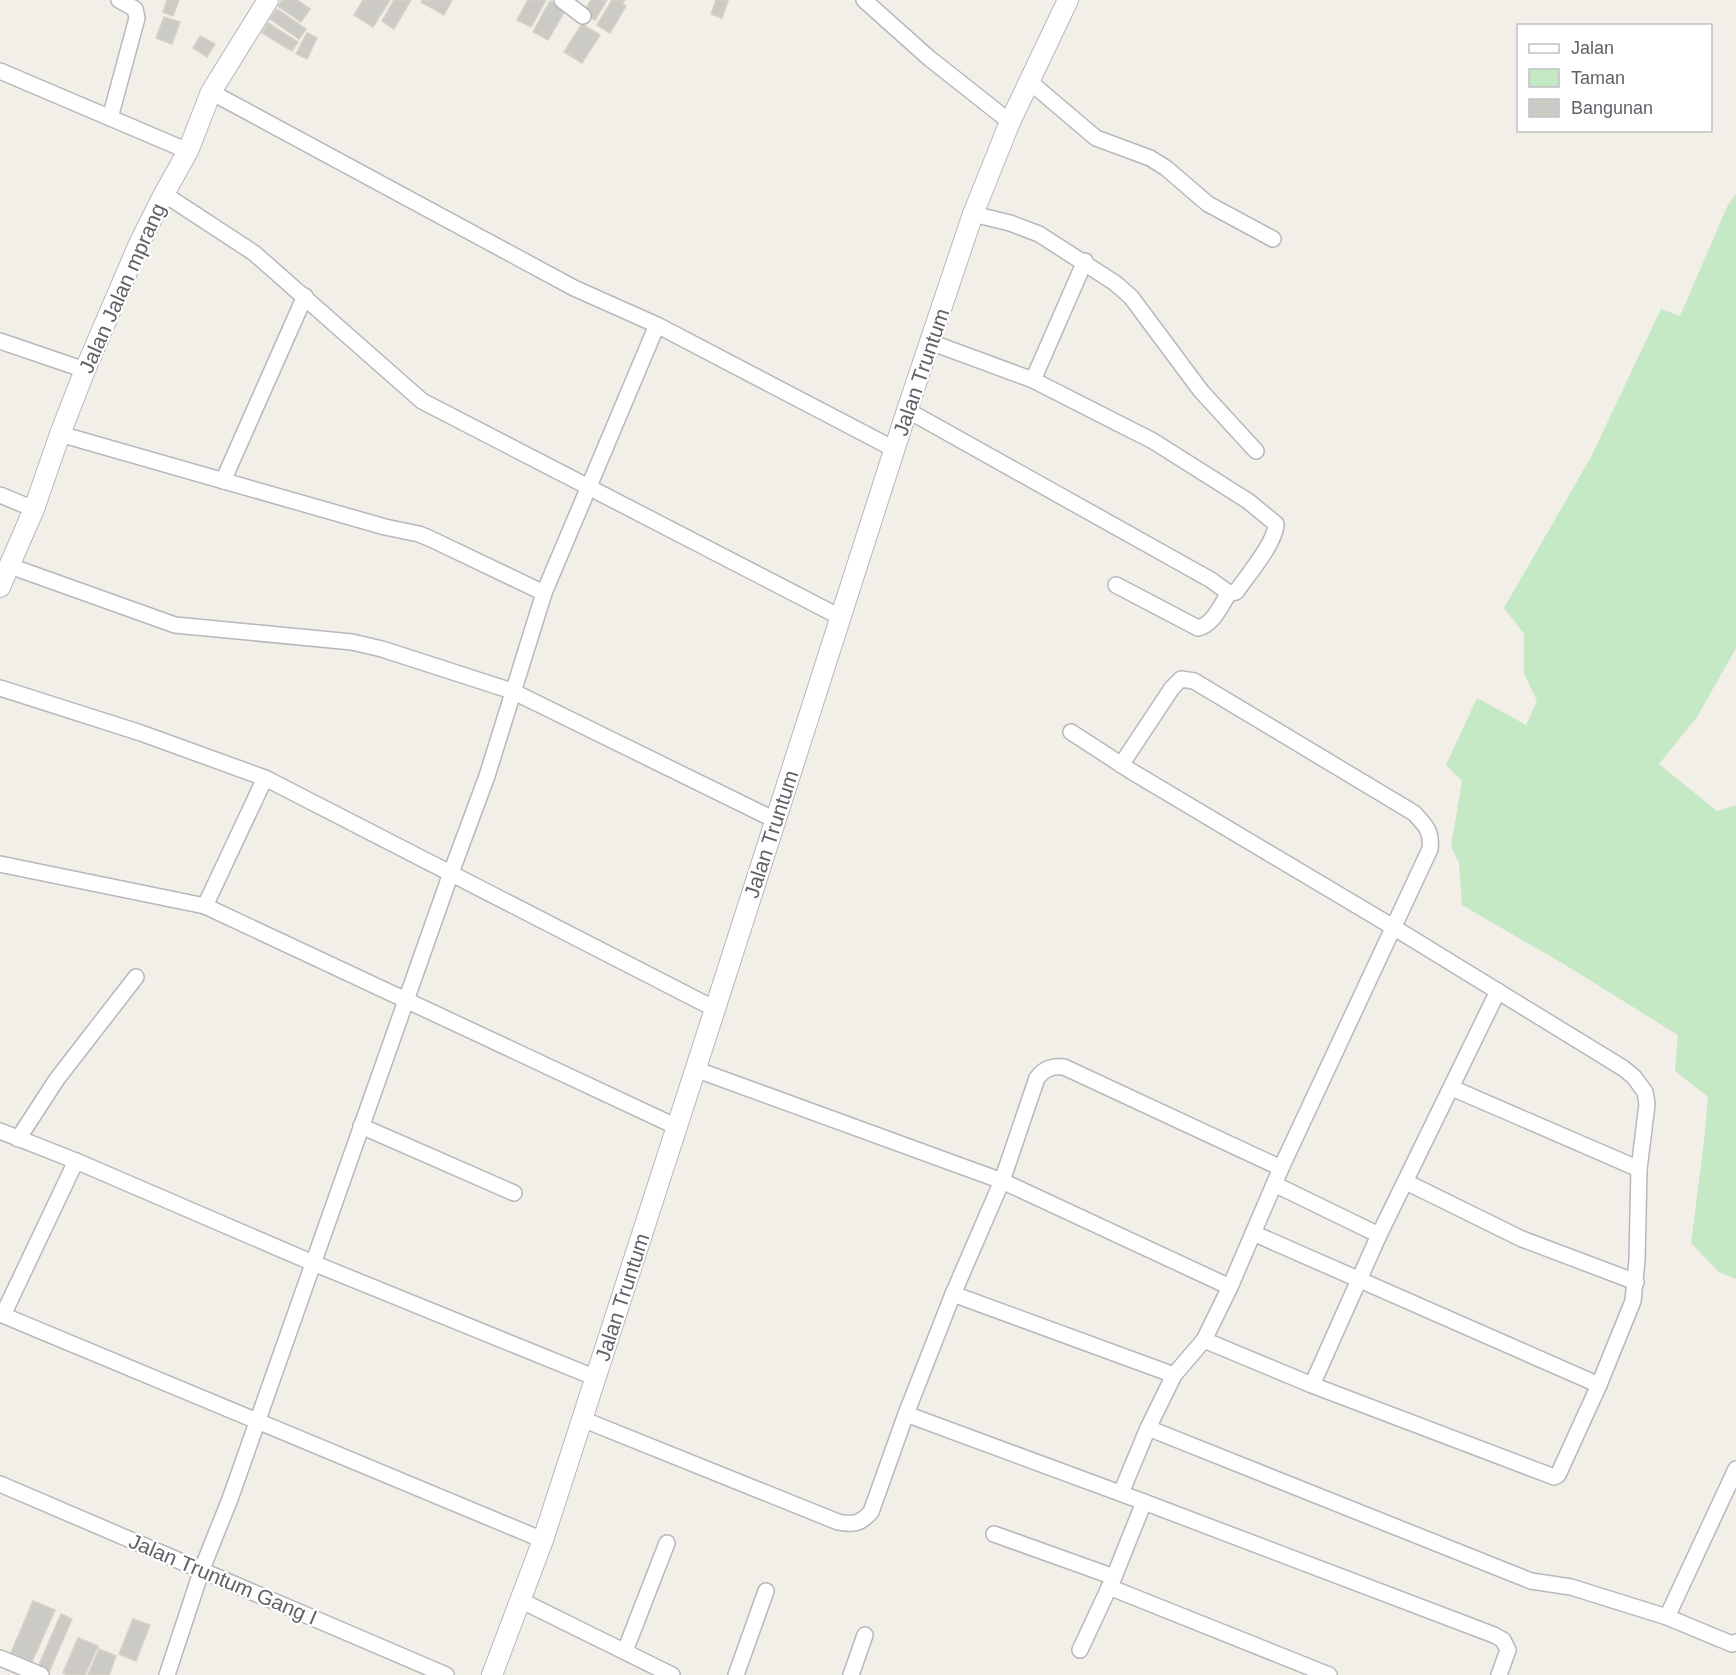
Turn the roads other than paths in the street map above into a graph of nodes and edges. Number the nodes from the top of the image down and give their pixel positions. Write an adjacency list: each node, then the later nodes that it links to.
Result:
1 (119, 0): 10 (street)
2 (268, 0): 9 (street, Jalan Jalan mprang)
3 (562, 0): 6 (street)
4 (864, 0): 11 (street)
5 (1068, 0): 8 (street, Jalan Truntum)
6 (583, 16)
7 (0, 71): 10 (street)
8 (1030, 82): 11 (street, Jalan Truntum); 15 (street)
9 (211, 92): 12 (street, Jalan Jalan mprang); 18 (street)
10 (110, 117): 12 (street)
11 (1010, 122): 14 (street, Jalan Truntum)
12 (188, 151): 13 (street, Jalan Jalan mprang)
13 (164, 194): 17 (street); 21 (street, Jalan Jalan mprang)
14 (973, 214): 16 (street); 20 (street, Jalan Truntum)
15 (1273, 239)
16 (1085, 261): 22 (street); 26 (street)
17 (304, 296): 27 (street); 28 (street)
18 (657, 325): 25 (street); 28 (street)
19 (0, 341): 21 (street)
20 (930, 342): 22 (street); 23 (street, Jalan Truntum)
21 (84, 370): 24 (street, Jalan Jalan mprang)
22 (1033, 380): 34 (street)
23 (907, 410): 25 (street, Jalan Truntum); 34 (street)
24 (60, 434): 27 (street); 30 (street, Jalan Jalan mprang)
25 (894, 449): 36 (street, Jalan Truntum)
26 (1256, 451)
27 (222, 481): 35 (street)
28 (588, 488): 35 (street); 36 (street)
29 (0, 495): 30 (street)
30 (34, 509): 31 (street, Jalan Jalan mprang)
31 (10, 566): 33 (street, Jalan Jalan mprang); 38 (street)
32 (1116, 585): 34 (street)
33 (0, 587)
34 (1229, 592)
35 (544, 593): 38 (street)
36 (840, 617): 42 (street, Jalan Truntum)
37 (0, 688): 41 (street)
38 (512, 691): 42 (street); 44 (street)
39 (1071, 732): 40 (street)
40 (1121, 765): 46 (street); 46 (street)
41 (265, 778): 44 (street); 45 (street)
42 (775, 820): 50 (street, Jalan Truntum)
43 (0, 864): 45 (street)
44 (451, 873): 49 (street); 50 (street)
45 (205, 906): 49 (street)
46 (1393, 927): 48 (street); 58 (street)
47 (136, 977): 56 (street)
48 (1498, 990): 52 (street); 59 (street)
49 (407, 1000): 53 (street); 54 (street)
50 (716, 1009): 51 (street, Jalan Truntum)
51 (695, 1069): 54 (street, Jalan Truntum); 60 (street)
52 (1452, 1088): 59 (street); 61 (street)
53 (361, 1126): 63 (street); 66 (street)
54 (677, 1127): 74 (street, Jalan Truntum)
55 (0, 1131): 56 (street)
56 (18, 1139): 57 (street)
57 (76, 1161): 66 (street); 71 (street)
58 (1281, 1168): 60 (street); 62 (street)
59 (1639, 1169): 68 (street)
60 (1002, 1181): 69 (street); 70 (street)
61 (1406, 1182): 65 (street); 68 (street)
62 (1274, 1184): 64 (street); 65 (street)
63 (514, 1193)
64 (1253, 1233): 67 (street); 69 (street)
65 (1379, 1235): 67 (street)
66 (313, 1263): 74 (street); 79 (street)
67 (1358, 1281): 75 (street); 76 (street)
68 (1636, 1282): 76 (street)
69 (1230, 1287): 72 (street)
70 (953, 1294): 73 (street); 78 (street)
71 (1, 1314): 79 (street)
72 (1204, 1340): 73 (street); 75 (street)
73 (1174, 1375): 80 (street)
74 (596, 1378): 77 (street, Jalan Truntum)
75 (1312, 1385): 76 (street)
76 (1599, 1385)
77 (584, 1414): 78 (street); 86 (street, Jalan Truntum)
78 (906, 1414): 83 (street)
79 (258, 1420): 86 (street); 88 (street)
80 (1148, 1428): 83 (street); 92 (street)
81 (1736, 1469): 92 (street)
82 (0, 1484): 88 (street, Jalan Truntum Gang I)
83 (1121, 1493): 84 (street)
84 (1144, 1502): 89 (street); 106 (street)
85 (994, 1534): 89 (street)
86 (543, 1540): 91 (street, Jalan Truntum)
87 (667, 1543): 96 (street)
88 (202, 1569): 99 (street); 100 (street, Jalan Truntum Gang I)
89 (1112, 1582): 95 (street); 105 (street)
90 (766, 1591): 103 (street)
91 (520, 1600): 96 (street); 101 (street, Jalan Truntum)
92 (1667, 1617): 94 (street)
93 (865, 1635): 104 (street)
94 (1736, 1642)
95 (1080, 1650)
96 (625, 1652): 102 (street)
97 (0, 1658): 98 (street)
98 (41, 1675)
99 (167, 1675)
100 (446, 1675)
101 (492, 1675)
102 (672, 1675)
103 (736, 1675)
104 (851, 1675)
105 (1329, 1675)
106 (1499, 1675)

